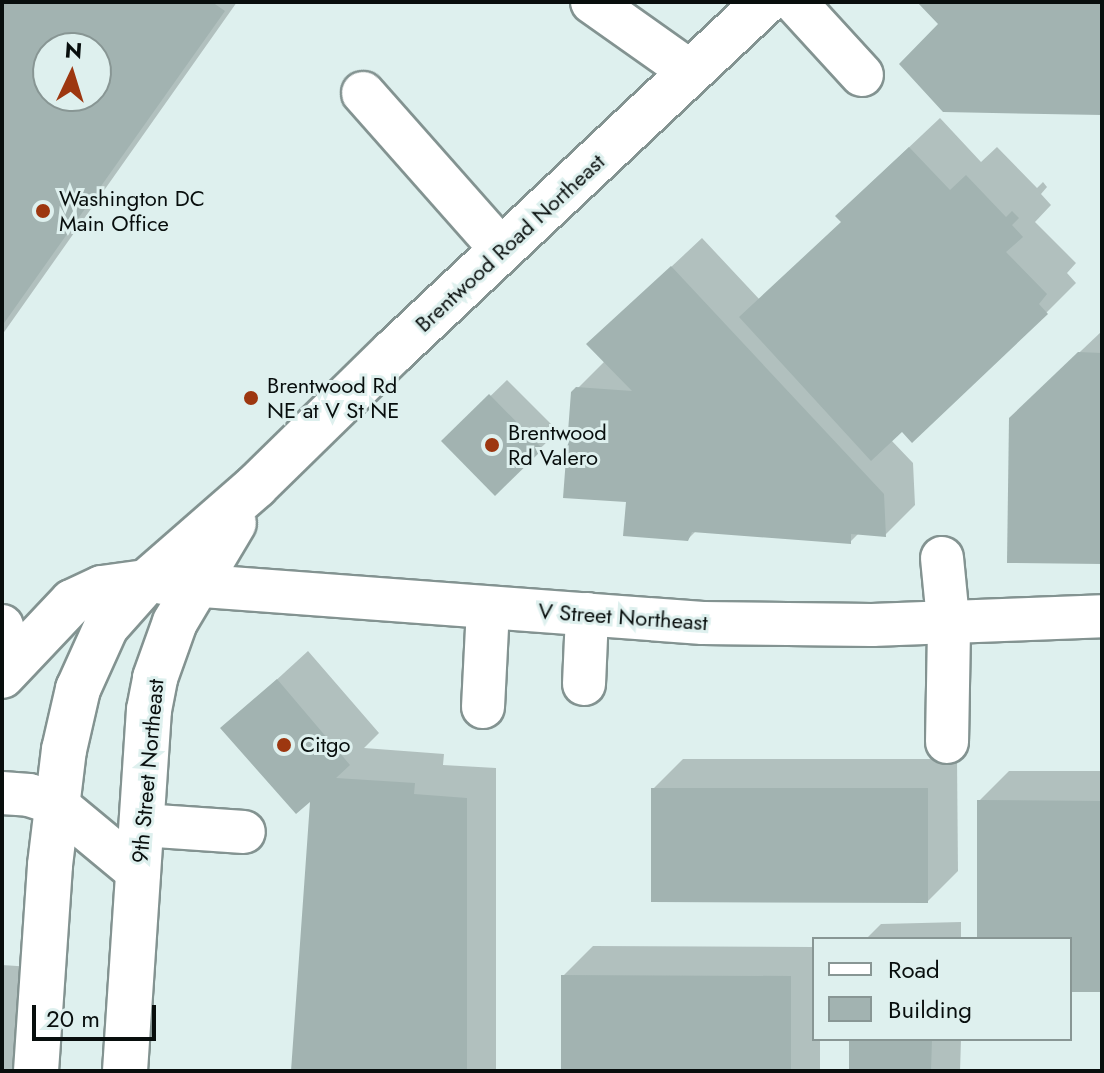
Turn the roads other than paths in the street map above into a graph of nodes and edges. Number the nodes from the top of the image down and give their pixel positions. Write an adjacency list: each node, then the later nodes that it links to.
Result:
1 (592, 2): 4 (street)
2 (765, 2): 4 (main road, Brentwood Road Northeast)
3 (795, 2): 5 (street)
4 (691, 72): 7 (main road, Brentwood Road Northeast)
5 (862, 75)
6 (363, 93): 7 (street)
7 (502, 250): 8 (main road, Brentwood Road Northeast)
8 (256, 486): 10 (main road); 11 (main road, 9th Street Northeast)
9 (942, 558): 14 (street)
10 (146, 582): 11 (street, V Street Northeast); 16 (main road); 21 (main road)
11 (195, 586): 12 (street, V Street Northeast); 22 (main road, 9th Street Northeast)
12 (488, 608): 13 (street, V Street Northeast); 18 (street)
13 (587, 614): 14 (street, V Street Northeast); 17 (street)
14 (947, 622): 15 (street, V Street Northeast); 19 (street)
15 (1101, 623)
16 (6, 655)
17 (584, 684)
18 (483, 707)
19 (947, 742)
20 (2, 793): 21 (street)
21 (56, 804): 24 (street); 25 (main road)
22 (142, 825): 23 (street); 24 (main road, 9th Street Northeast)
23 (244, 832)
24 (139, 873): 26 (main road, 9th Street Northeast)
25 (36, 1071)
26 (125, 1071)

